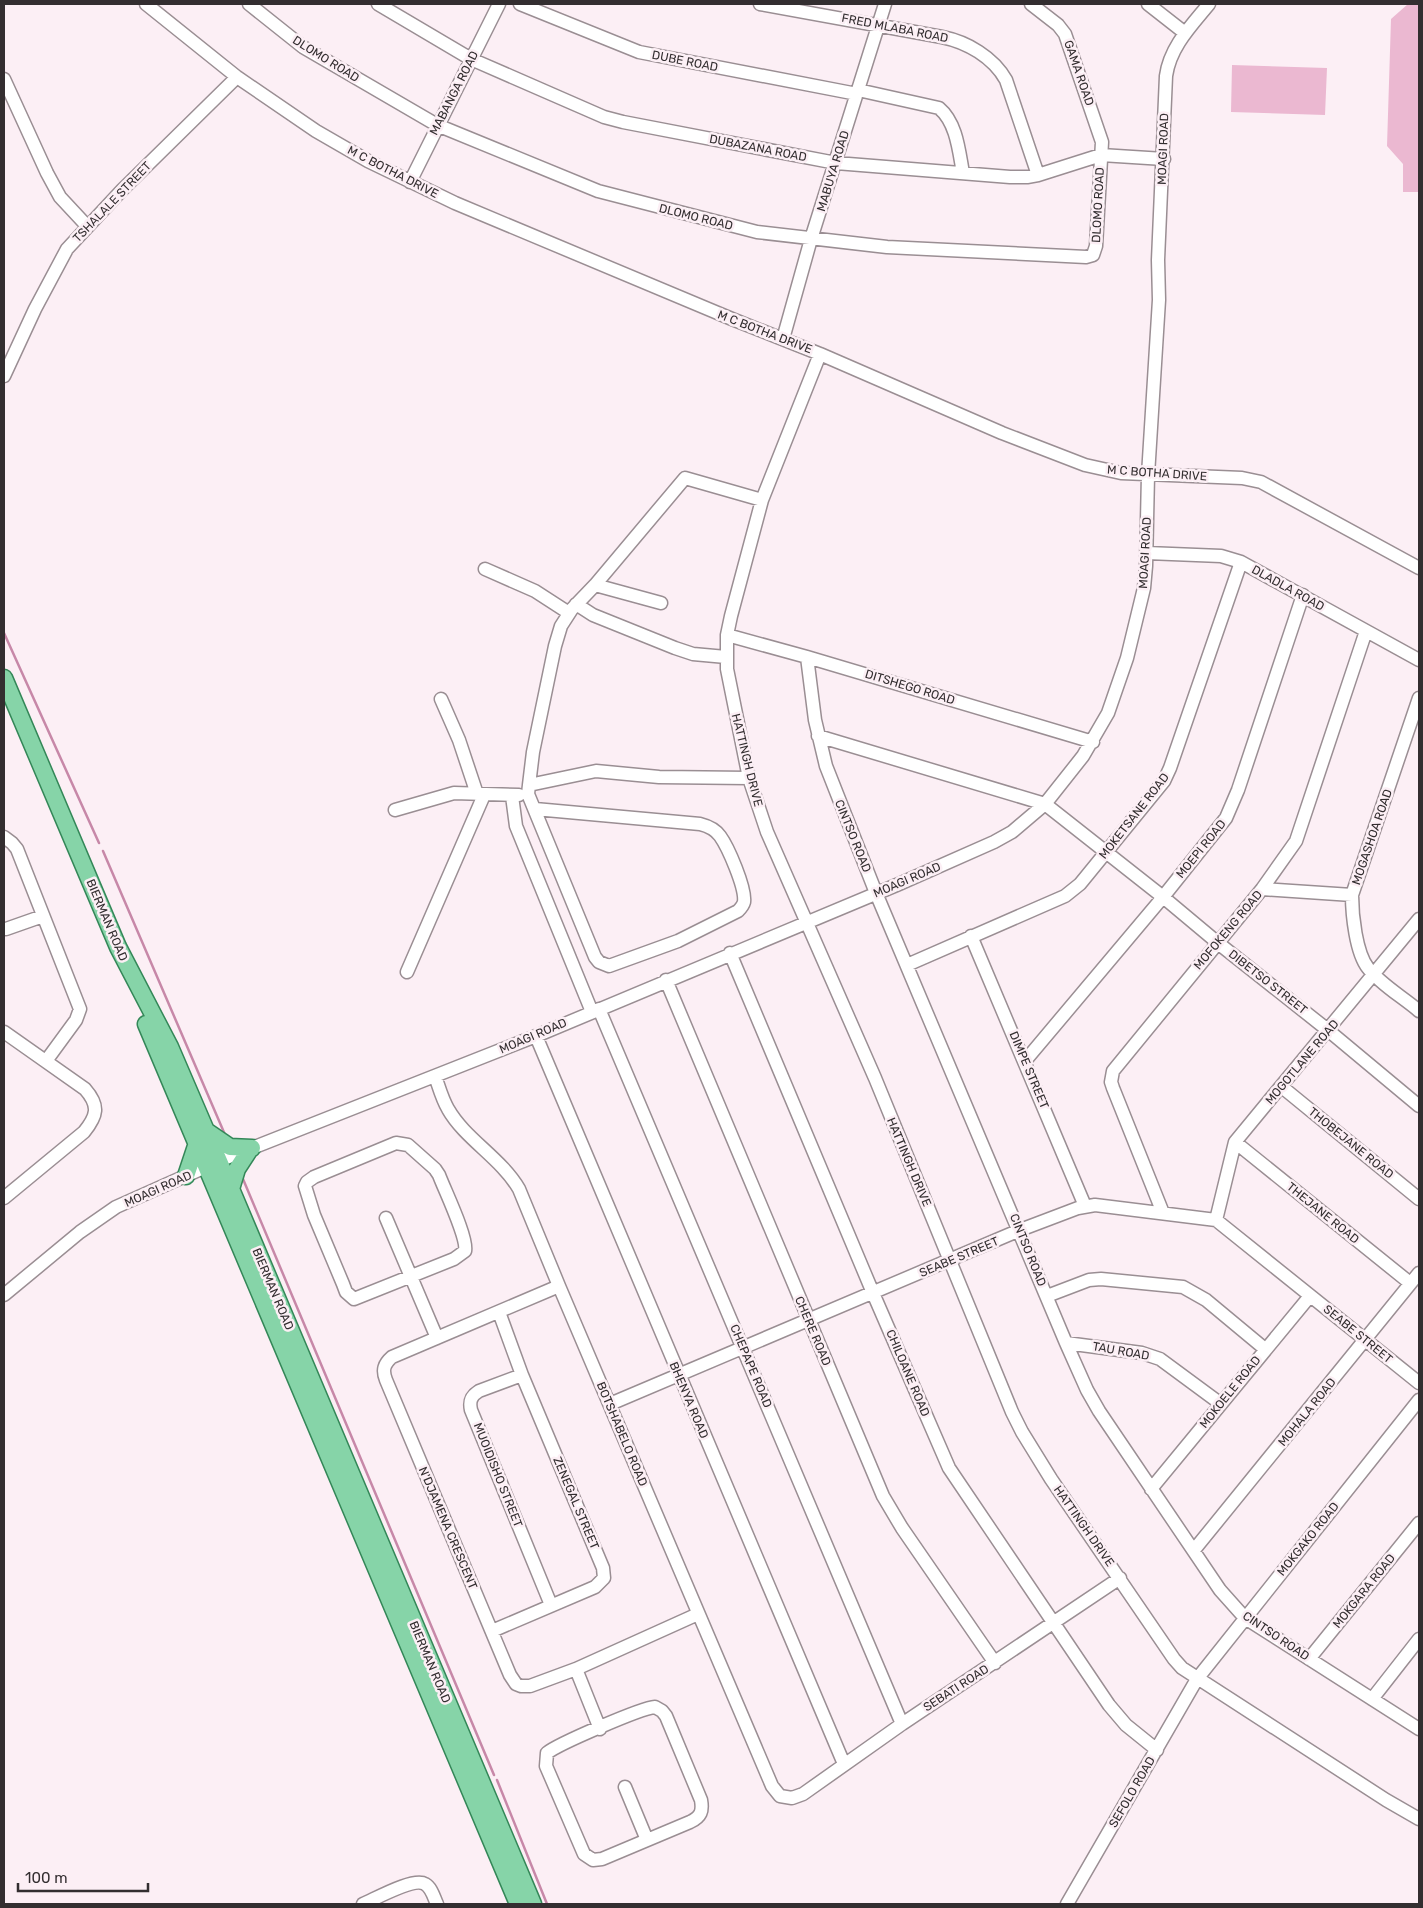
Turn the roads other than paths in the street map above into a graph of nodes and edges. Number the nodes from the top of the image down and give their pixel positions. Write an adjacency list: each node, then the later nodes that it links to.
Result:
1 (146, 4): 14 (street, M C BOTHA DRIVE)
2 (249, 4): 17 (street, DLOMO ROAD)
3 (378, 4): 13 (street, DUBAZANA ROAD)
4 (499, 4): 13 (street, MABANGA ROAD)
5 (520, 4): 16 (street, DUBE ROAD)
6 (760, 4): 11 (street, FRED MLABA ROAD)
7 (885, 4): 11 (street, MABUYA ROAD)
8 (1031, 4): 18 (street, GAMA ROAD)
9 (1148, 4): 12 (street)
10 (1209, 4): 12 (street, MOAGI ROAD)
11 (878, 25): 16 (street, MABUYA ROAD); 22 (street, FRED MLABA ROAD)
12 (1185, 33): 19 (street, MOAGI ROAD)
13 (471, 60): 17 (street, MABANGA ROAD); 20 (street, DUBAZANA ROAD)
14 (237, 77): 23 (street, M C BOTHA DRIVE); 24 (street, TSHALALE STREET)
15 (4, 79): 24 (street)
16 (857, 92): 20 (street, MABUYA ROAD); 21 (street, DUBE ROAD)
17 (437, 125): 23 (street, MABANGA ROAD); 25 (street, DLOMO ROAD)
18 (1101, 156): 19 (street, DUBAZANA ROAD); 22 (street, DUBAZANA ROAD); 25 (street, DLOMO ROAD)
19 (1164, 159): 29 (street, MOAGI ROAD)
20 (836, 163): 21 (street, DUBAZANA ROAD); 25 (street, MABUYA ROAD)
21 (963, 173): 22 (street, DUBAZANA ROAD)
22 (1038, 175)
23 (410, 182): 26 (street, M C BOTHA DRIVE)
24 (87, 226): 28 (street, TSHALALE STREET)
25 (811, 239): 26 (street, MABUYA ROAD)
26 (783, 339): 27 (street, M C BOTHA DRIVE)
27 (820, 354): 29 (street, M C BOTHA DRIVE); 30 (street, HATTINGH DRIVE)
28 (4, 376)
29 (1148, 475): 31 (street, MOAGI ROAD); 33 (street, M C BOTHA DRIVE)
30 (762, 500): 35 (street); 40 (street, HATTINGH DRIVE)
31 (1147, 553): 32 (street, DLADLA ROAD); 49 (street, MOAGI ROAD)
32 (1241, 562): 36 (street, DLADLA ROAD); 58 (street, MOKETSANE ROAD)
33 (1419, 568)
34 (485, 569): 38 (street)
35 (595, 584): 37 (street); 38 (street)
36 (1303, 595): 39 (street, DLADLA ROAD); 62 (street, MOEPI ROAD)
37 (661, 602)
38 (572, 608): 41 (street); 51 (street)
39 (1366, 631): 43 (street, DLADLA ROAD); 59 (street, MOFOKENG ROAD)
40 (727, 635): 41 (street, HATTINGH DRIVE); 42 (street, DITSHEGO ROAD)
41 (726, 657): 50 (street, HATTINGH DRIVE)
42 (807, 657): 48 (street, CINTSO ROAD); 49 (street, DITSHEGO ROAD)
43 (1419, 660)
44 (4, 678): 84 (main road, BIERMAN ROAD)
45 (4, 691): 84 (main road, BIERMAN ROAD)
46 (442, 698): 52 (street)
47 (1419, 698): 61 (street, MOGASHOA ROAD)
48 (818, 736): 54 (street); 60 (street, CINTSO ROAD)
49 (1093, 742): 54 (street, MOAGI ROAD)
50 (749, 778): 51 (street); 65 (street, HATTINGH DRIVE)
51 (528, 790): 53 (street); 56 (street)
52 (480, 794): 53 (street); 55 (street); 71 (street)
53 (512, 796): 74 (street, CHEPAPE ROAD)
54 (1045, 804): 58 (street, DIBETSO STREET); 60 (street, MOAGI ROAD)
55 (395, 810)
56 (535, 810): 56 (street)
57 (4, 838): 63 (street)
58 (1107, 852): 62 (street, DIBETSO STREET); 67 (street, MOKETSANE ROAD)
59 (1262, 889): 61 (street); 68 (street, MOFOKENG ROAD)
60 (876, 893): 65 (street, MOAGI ROAD); 70 (street, CINTSO ROAD)
61 (1352, 896): 72 (street, MOGASHOA ROAD)
62 (1163, 897): 68 (street, DIBETSO STREET); 80 (street, MOEPI ROAD)
63 (43, 916): 66 (street); 79 (street)
64 (1419, 920): 72 (street, MOGOTLANE ROAD)
65 (806, 923): 69 (street, MOAGI ROAD); 97 (street, HATTINGH DRIVE)
66 (6, 929)
67 (971, 936): 70 (street, MOKETSANE ROAD); 80 (street, DIMPE STREET)
68 (1218, 943): 76 (street, DIBETSO STREET); 93 (street, MOFOKENG ROAD)
69 (730, 954): 73 (street, MOAGI ROAD); 102 (street, CHILOANE ROAD)
70 (907, 964): 96 (street, CINTSO ROAD)
71 (407, 972)
72 (1374, 974): 75 (street, MOGASHOA ROAD); 76 (street, MOGOTLANE ROAD)
73 (666, 980): 74 (street, MOAGI ROAD); 107 (street, CHERE ROAD)
74 (596, 1010): 78 (street, MOAGI ROAD); 111 (street, CHEPAPE ROAD)
75 (1419, 1011)
76 (1329, 1031): 82 (street, MOGOTLANE ROAD); 83 (street, DIBETSO STREET)
77 (4, 1032): 79 (street)
78 (536, 1036): 81 (street, MOAGI ROAD); 114 (street, BHENYA ROAD)
79 (46, 1061): 90 (street)
80 (1025, 1061): 92 (street, DIMPE STREET)
81 (435, 1076): 86 (street, MOAGI ROAD); 101 (street, BOTSHABELO ROAD)
82 (1282, 1087): 85 (street, MOGOTLANE ROAD); 91 (street, THOBEJANE ROAD)
83 (1419, 1106)
84 (202, 1137): 86 (main road); 87 (main road, BIERMAN ROAD); 88 (main road)
85 (1236, 1142): 95 (street, MOGOTLANE ROAD); 100 (street, THEJANE ROAD)
86 (251, 1149): 87 (street, MOAGI ROAD); 89 (main road)
87 (213, 1164): 88 (street, MOAGI ROAD); 89 (main road, BIERMAN ROAD); 145 (main road, BIERMAN ROAD)
88 (186, 1176): 103 (street, MOAGI ROAD)
89 (231, 1189): 146 (main road, BIERMAN ROAD)
90 (4, 1198)
91 (1419, 1200)
92 (1085, 1206): 93 (street, SEABE STREET); 96 (street, SEABE STREET)
93 (1163, 1213): 95 (street, SEABE STREET)
94 (386, 1218): 99 (street)
95 (1216, 1220): 105 (street, SEABE STREET)
96 (1020, 1230): 97 (street, SEABE STREET); 104 (street, CINTSO ROAD)
97 (950, 1261): 102 (street, SEABE STREET); 122 (street, HATTINGH DRIVE)
98 (1419, 1273): 100 (street, MOHALA ROAD)
99 (411, 1277): 99 (street); 108 (street)
100 (1410, 1284): 109 (street, MOHALA ROAD)
101 (559, 1286): 106 (street, N'DJAMENA CRESCENT); 117 (street, BOTSHABELO ROAD)
102 (873, 1293): 107 (street, SEABE STREET); 126 (street, CHILOANE ROAD)
103 (4, 1295)
104 (1047, 1296): 110 (street, CINTSO ROAD); 112 (street)
105 (1310, 1296): 109 (street, SEABE STREET); 112 (street, MOKOELE ROAD)
106 (499, 1312): 108 (street, N'DJAMENA CRESCENT); 113 (street, ZENEGAL STREET)
107 (809, 1320): 111 (street, SEABE STREET); 130 (street, CHERE ROAD)
108 (437, 1338): 127 (street, N'DJAMENA CRESCENT)
109 (1366, 1340): 115 (street, SEABE STREET); 121 (street, MOHALA ROAD)
110 (1066, 1343): 118 (street, TAU ROAD); 119 (street, CINTSO ROAD)
111 (744, 1347): 114 (street, SEABE STREET); 134 (street, CHEPAPE ROAD)
112 (1265, 1349): 118 (street, MOKOELE ROAD)
113 (522, 1374): 123 (street, MUOIDISHO STREET); 123 (street, ZENEGAL STREET)
114 (678, 1375): 117 (street, SEABE STREET); 138 (street, BHENYA ROAD)
115 (1419, 1383)
116 (1419, 1400): 125 (street, MOKGAKO ROAD)
117 (610, 1404): 124 (street, BOTSHABELO ROAD)
118 (1221, 1404): 119 (street, MOKOELE ROAD)
119 (1151, 1489): 121 (street, CINTSO ROAD)
120 (1419, 1523): 129 (street, MOKGARA ROAD)
121 (1194, 1550): 125 (street, CINTSO ROAD)
122 (1120, 1578): 126 (street, SEBATI ROAD); 132 (street, HATTINGH DRIVE)
123 (551, 1605): 127 (street, ZENEGAL STREET)
124 (698, 1614): 131 (street, N'DJAMENA CRESCENT); 140 (street, BOTSHABELO ROAD)
125 (1245, 1618): 129 (street, CINTSO ROAD); 132 (street, MOKGAKO ROAD)
126 (1053, 1623): 130 (street, SEBATI ROAD); 137 (street, CHILOANE ROAD)
127 (492, 1631): 131 (street, N'DJAMENA CRESCENT)
128 (1419, 1639): 133 (street)
129 (1309, 1659): 133 (street, CINTSO ROAD)
130 (995, 1663): 134 (street, SEBATI ROAD)
131 (576, 1669): 135 (street)
132 (1197, 1679): 137 (street, SEFOLO ROAD); 141 (street, HATTINGH DRIVE)
133 (1372, 1699): 136 (street, CINTSO ROAD)
134 (902, 1724): 138 (street, SEBATI ROAD)
135 (600, 1728): 142 (street); 142 (street)
136 (1419, 1729)
137 (1157, 1750): 147 (street, SEFOLO ROAD)
138 (844, 1764): 140 (street, SEBATI ROAD)
139 (625, 1787): 142 (street)
140 (792, 1798)
141 (1419, 1819)
142 (647, 1840)
143 (363, 1904): 144 (street)
144 (437, 1904)
145 (518, 1904)
146 (533, 1904)
147 (1067, 1904)

